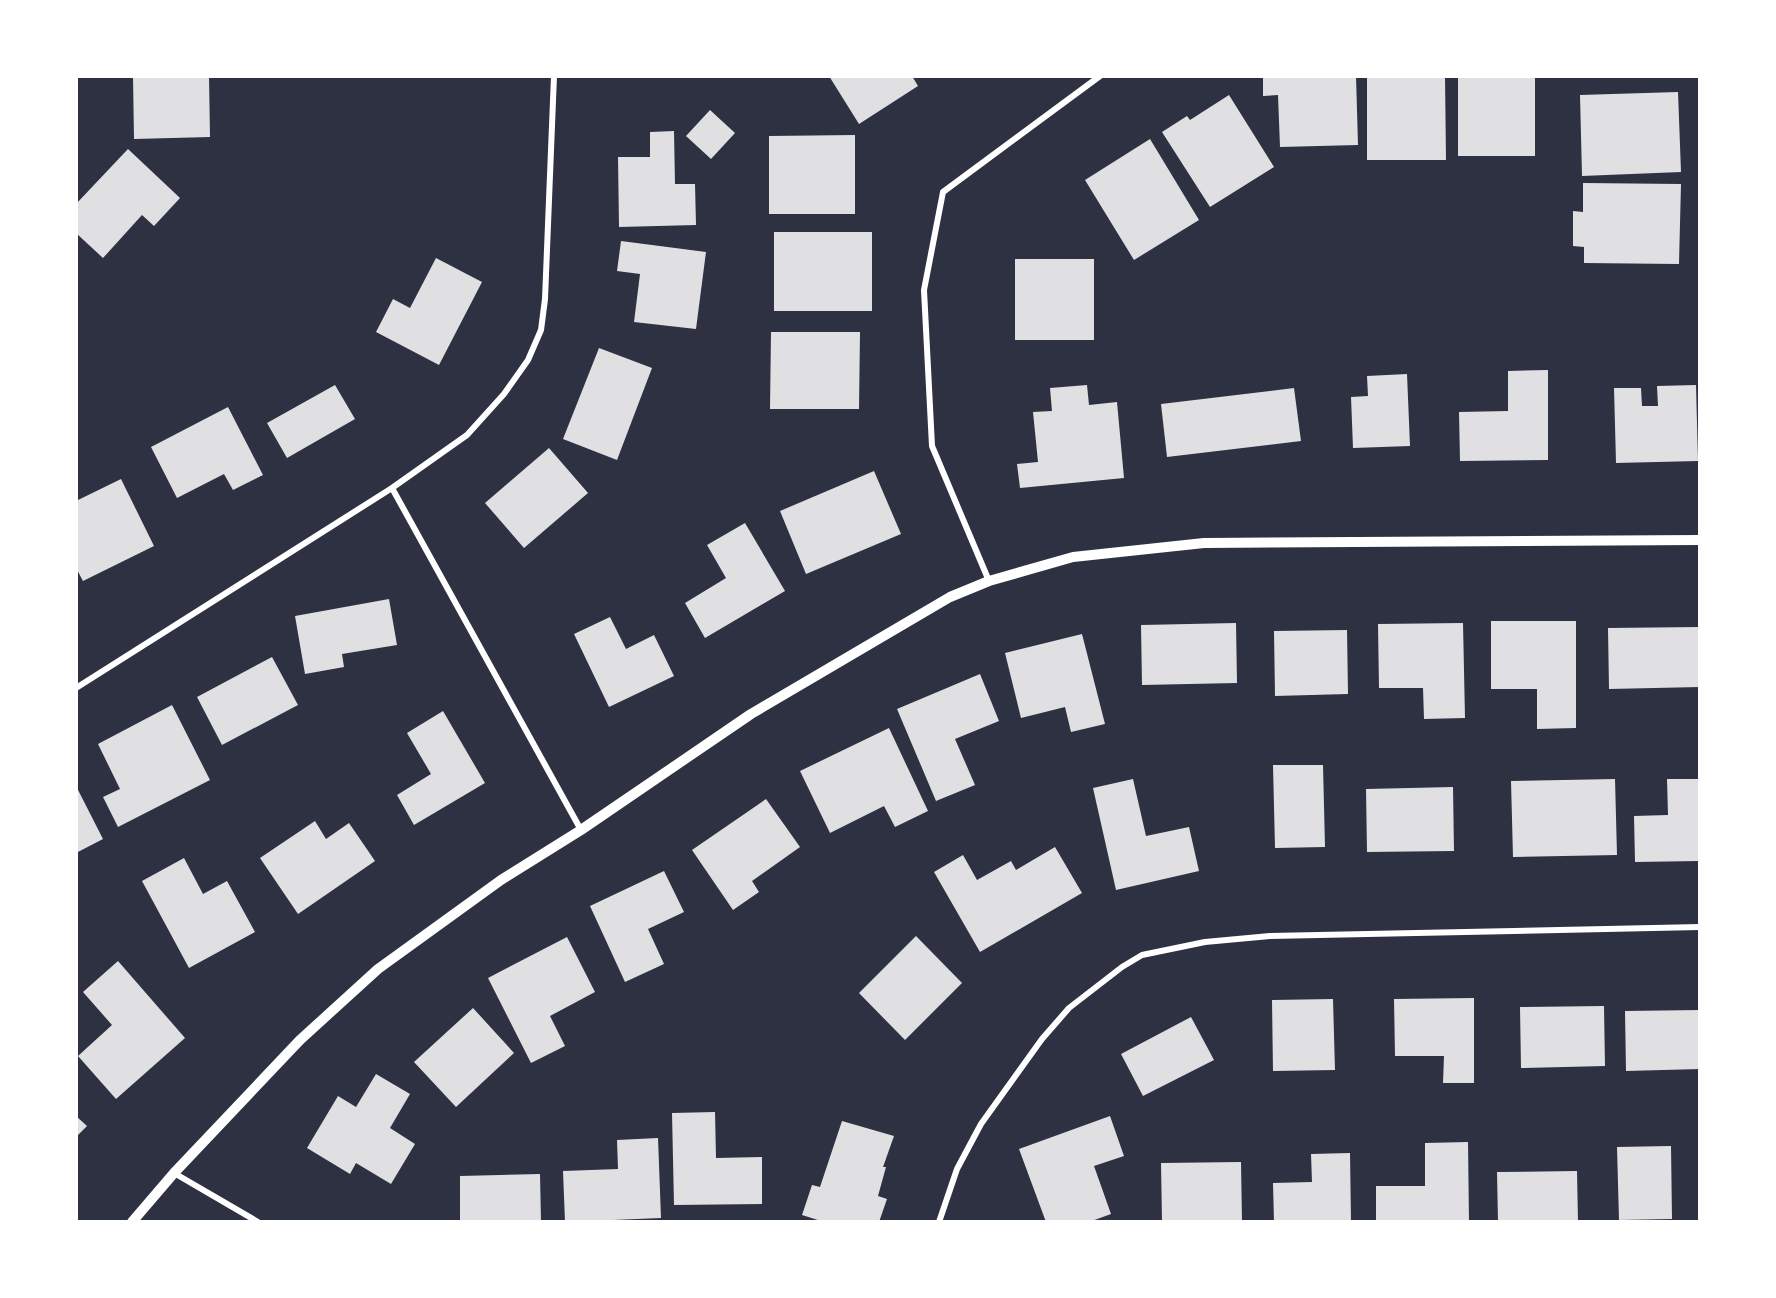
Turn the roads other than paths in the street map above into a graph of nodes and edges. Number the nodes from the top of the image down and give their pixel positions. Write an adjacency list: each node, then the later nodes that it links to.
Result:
1 (554, 76): 3 (street)
2 (1100, 76): 5 (street)
3 (392, 488): 6 (street); 7 (street)
4 (1700, 540): 5 (street)
5 (988, 581): 7 (street)
6 (76, 688)
7 (581, 830): 9 (street)
8 (1700, 927): 12 (street)
9 (174, 1173): 10 (street); 11 (street)
10 (132, 1221)
11 (258, 1221)
12 (939, 1221)

